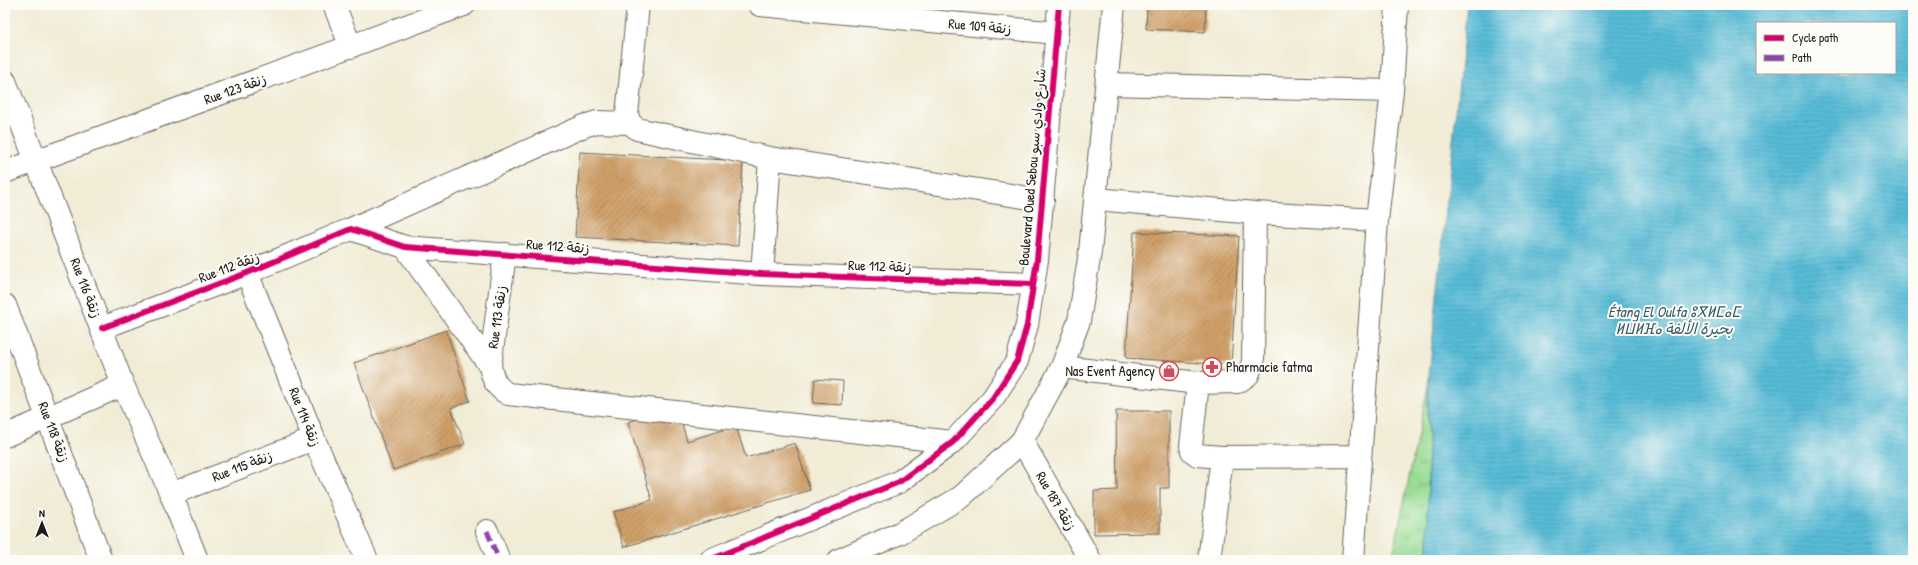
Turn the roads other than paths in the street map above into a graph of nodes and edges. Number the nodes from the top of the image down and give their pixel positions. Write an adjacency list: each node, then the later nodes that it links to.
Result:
1 (334, 5): 9 (street)
2 (464, 5): 9 (street, Rue 123 زنقة)
3 (638, 5): 13 (street)
4 (760, 5): 8 (street, Rue 109 زنقة)
5 (1059, 5): 8 (street, Boulevard Oued Sebou شارع وادي سبو)
6 (1114, 5): 11 (street)
7 (1397, 5): 12 (street)
8 (1057, 33): 18 (street, Boulevard Oued Sebou شارع وادي سبو)
9 (351, 47): 15 (street, Rue 123 زنقة)
10 (5, 82): 15 (street, Rue 116 زنقة)
11 (1107, 84): 12 (street); 17 (street)
12 (1392, 91): 20 (street)
13 (630, 123): 14 (street); 21 (street)
14 (770, 158): 18 (street); 25 (street)
15 (37, 161): 16 (street, Rue 123 زنقة); 28 (street, Rue 116 زنقة)
16 (5, 172)
17 (1096, 199): 19 (street); 29 (street)
18 (1043, 200): 26 (street, Boulevard Oued Sebou شارع وادي سبو)
19 (1255, 213): 20 (street); 31 (street)
20 (1377, 220): 38 (street)
21 (351, 229): 22 (street, Rue 112 زنقة); 24 (street, Rue 112 زنقة)
22 (405, 247): 23 (street, Rue 112 زنقة); 30 (street)
23 (505, 254): 25 (street, Rue 112 زنقة); 30 (street, Rue 113 زنقة)
24 (247, 273): 28 (street, Rue 112 زنقة); 35 (street, Rue 114 زنقة)
25 (762, 274): 26 (street, Rue 112 زنقة)
26 (1033, 284): 37 (street, Boulevard Oued Sebou شارع وادي سبو)
27 (5, 305): 33 (street, Rue 118 زنقة)
28 (102, 328): 32 (street, Rue 116 زنقة)
29 (1062, 367): 31 (street); 36 (street)
30 (491, 373): 37 (street)
31 (1198, 383): 39 (street)
32 (123, 386): 33 (street); 40 (street, Rue 116 زنقة)
33 (48, 417): 34 (street); 42 (street, Rue 118 زنقة)
34 (5, 436)
35 (314, 439): 40 (street, Rue 115 زنقة); 44 (street, Rue 114 زنقة)
36 (1022, 441): 47 (street); 48 (street, Rue 187 زنقة)
37 (953, 442): 46 (street, Boulevard Oued Sebou شارع وادي سبو)
38 (1360, 456): 39 (street); 50 (street)
39 (1222, 457): 49 (street)
40 (171, 494): 43 (street, Rue 116 زنقة)
41 (487, 532): 45 (street)
42 (101, 560)
43 (197, 560)
44 (367, 560)
45 (499, 560)
46 (710, 560)
47 (839, 560)
48 (1090, 560)
49 (1209, 560)
50 (1353, 560)

